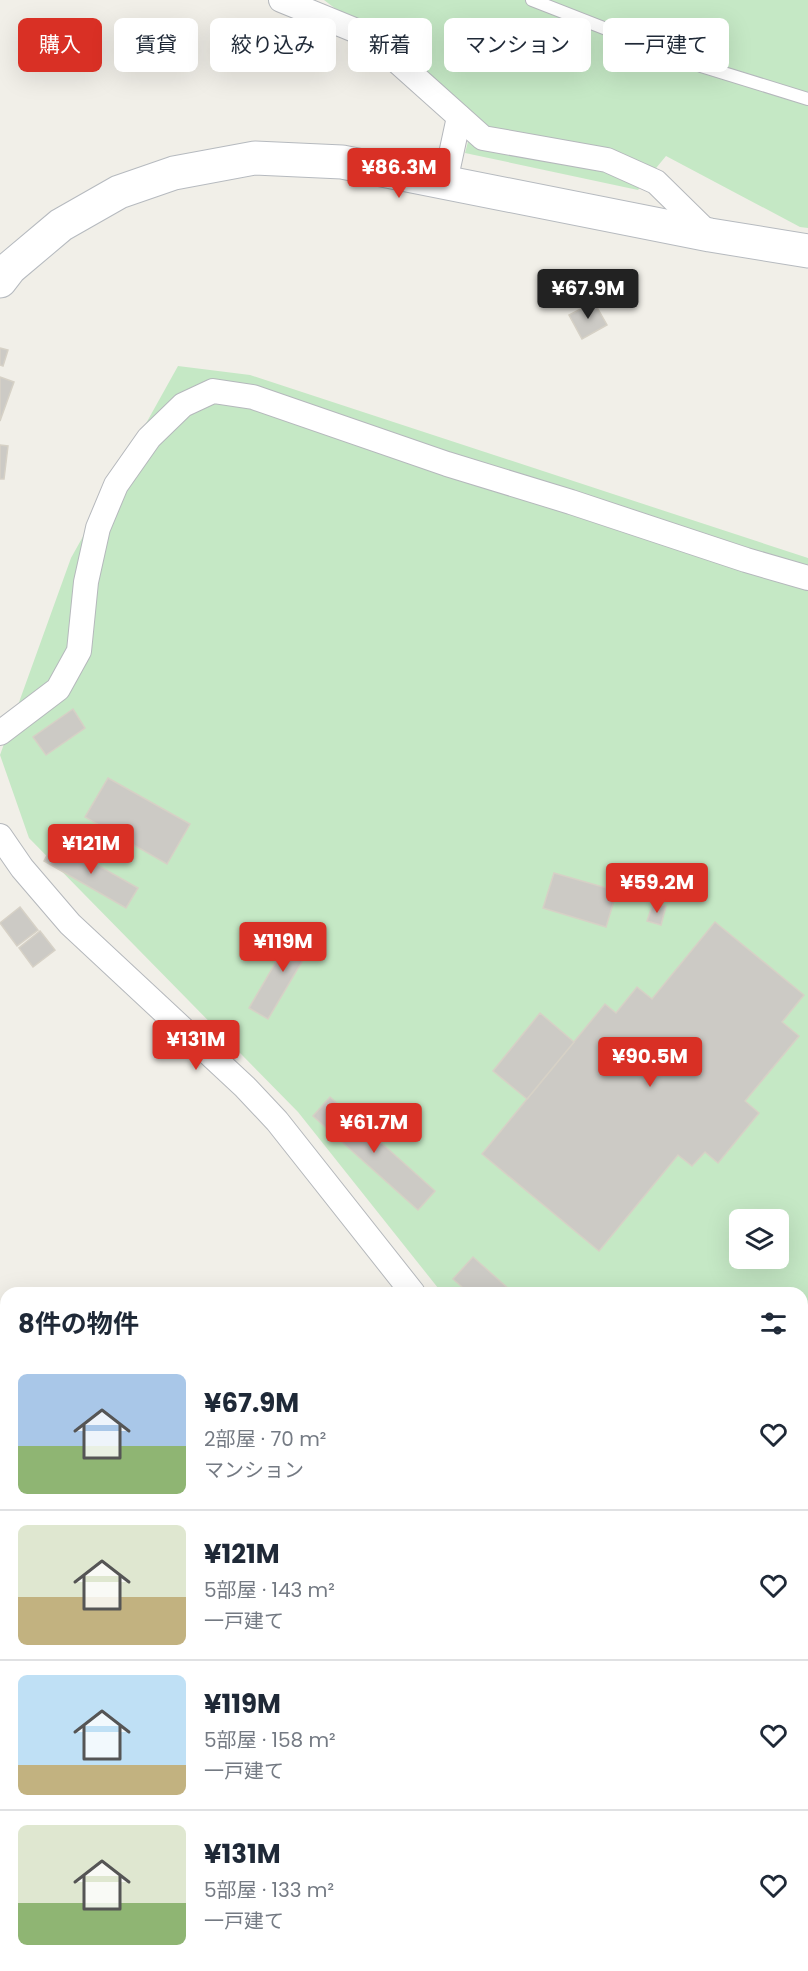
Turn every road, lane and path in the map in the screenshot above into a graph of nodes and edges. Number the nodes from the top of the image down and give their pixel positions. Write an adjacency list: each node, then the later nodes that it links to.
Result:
1 (281, 0): 4 (street)
2 (532, 0): 3 (lane)
3 (808, 99)
4 (459, 117): 5 (street); 6 (street)
5 (445, 182): 6 (street); 8 (street)
6 (710, 235): 7 (street)
7 (808, 251)
8 (0, 281)
9 (808, 578): 10 (street)
10 (0, 733)
11 (0, 836): 12 (street)
12 (408, 1287)

